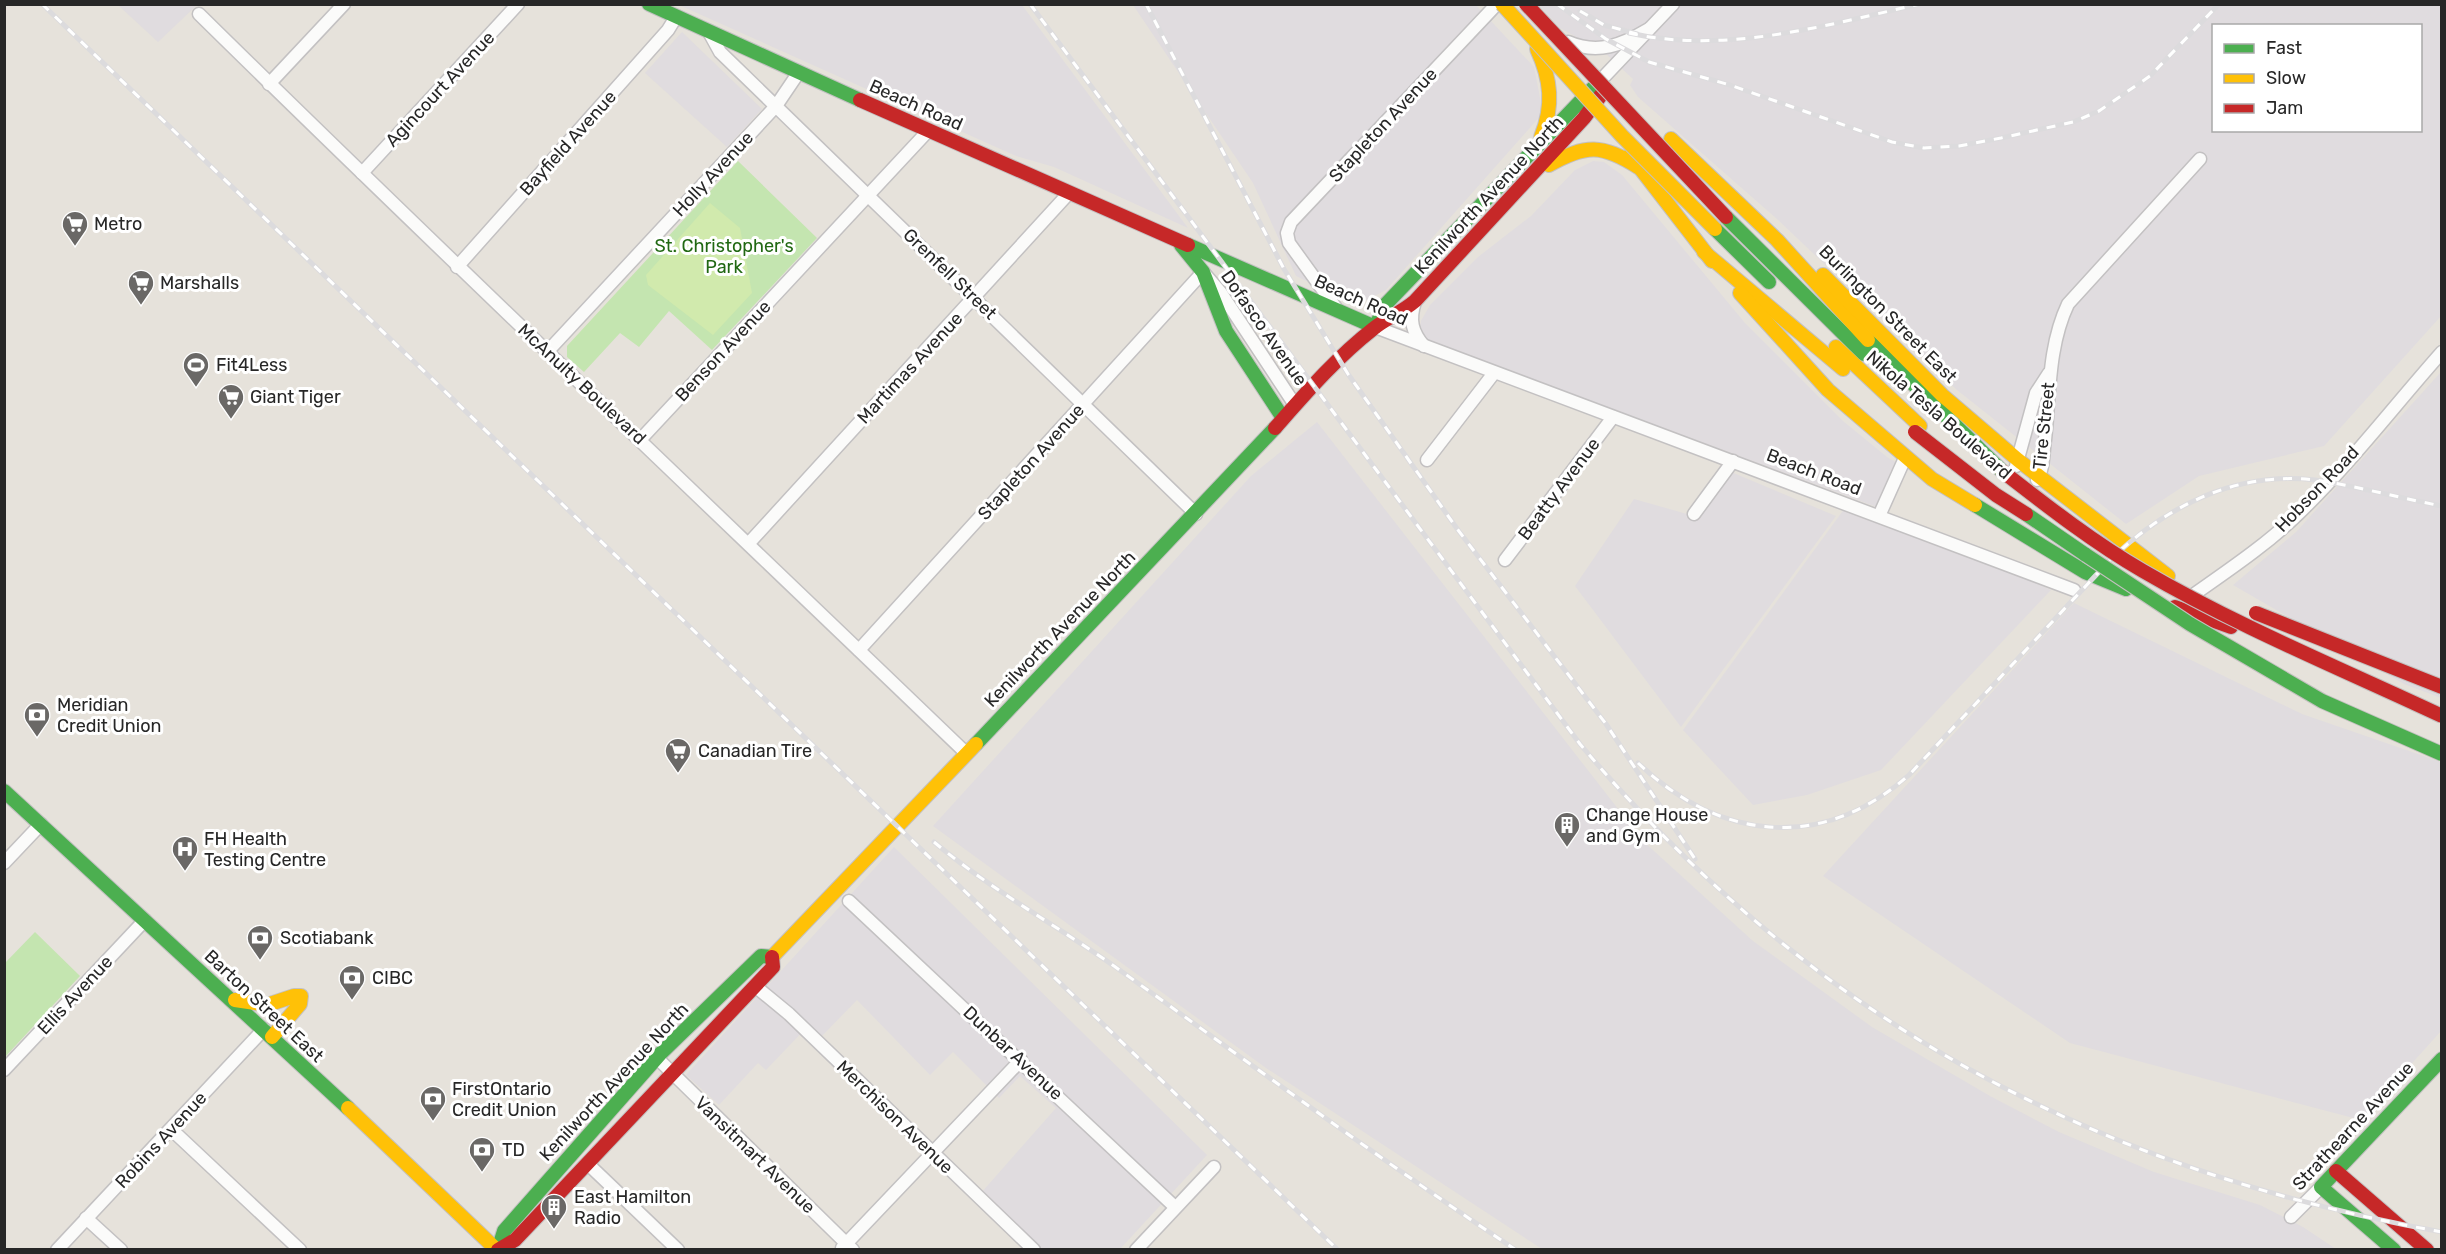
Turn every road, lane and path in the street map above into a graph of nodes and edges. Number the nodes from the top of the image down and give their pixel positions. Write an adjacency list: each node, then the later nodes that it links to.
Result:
1 (344, 4): 17 (street)
2 (518, 4): 25 (street, Agincourt Avenue)
3 (649, 4): 10 (main road, Beach Road)
4 (1497, 4): 36 (street, Stapleton Avenue)
5 (1503, 4): 14 (main road, Burlington Street East); 33 (main road, bridge)
6 (1520, 4): 11 (main road, Burlington Street East)
7 (1526, 4): 46 (main road, Nikola Tesla Boulevard, bridge)
8 (1672, 4): 12 (street, Kenilworth Avenue North)
9 (199, 14): 17 (street, McAnulty Boulevard)
10 (676, 17): 13 (main road, Beach Road); 31 (street, Bayfield Avenue)
11 (1544, 28): 12 (street); 16 (main road, Burlington Street East)
12 (1648, 29): 16 (street, Kenilworth Avenue North)
13 (709, 32): 15 (main road, Beach Road); 19 (street, Grenfell Street)
14 (1533, 39): 18 (main road, Burlington Street East); 22 (main road)
15 (799, 72): 19 (street, Holly Avenue); 20 (main road, Beach Road)
16 (1602, 83): 18 (main road, Kenilworth Avenue North); 21 (main road, Burlington Street East)
17 (269, 84): 25 (street, McAnulty Boulevard)
18 (1588, 103): 22 (main road, Kenilworth Avenue North); 24 (main road, Burlington Street East); 26 (main road, Kenilworth Avenue North)
19 (777, 106): 28 (street, Grenfell Street); 40 (street, Holly Avenue)
20 (928, 131): 27 (main road, Beach Road); 28 (street, Benson Avenue)
21 (1671, 139): 46 (main road); 53 (main road, Burlington Street East)
22 (1531, 151): 38 (main road, Kenilworth Avenue North)
23 (2200, 159): 42 (street, Tire Street)
24 (1638, 167): 26 (main road); 30 (main road, Burlington Street East)
25 (362, 173): 31 (street, McAnulty Boulevard)
26 (1532, 175): 35 (main road, Kenilworth Avenue North)
27 (1068, 193): 29 (main road, Beach Road); 34 (street, Martimas Avenue)
28 (868, 196): 34 (street, Grenfell Street); 50 (street, Benson Avenue)
29 (1178, 241): 32 (main road, Dofasco Avenue); 36 (main road, Beach Road)
30 (1704, 252): 49 (main road); 51 (main road, Burlington Street East)
31 (457, 267): 40 (street, McAnulty Boulevard)
32 (1203, 272): 44 (street, Stapleton Avenue); 45 (street, Dofasco Avenue); 48 (main road, Dofasco Avenue)
33 (1778, 290)
34 (975, 298): 44 (street, Grenfell Street); 61 (street, Martimas Avenue)
35 (1415, 301): 38 (main road, Kenilworth Avenue North); 39 (street)
36 (1337, 309): 38 (main road, Beach Road)
37 (1811, 323): 49 (main road, Nikola Tesla Boulevard)
38 (1374, 327): 39 (street, Beach Road); 45 (main road, Kenilworth Avenue North)
39 (1425, 347): 43 (street, Beach Road)
40 (548, 351): 50 (street, McAnulty Boulevard)
41 (2442, 352): 65 (street, Hobson Road)
42 (2050, 372): 53 (street, Tire Street); 55 (street, Tire Street)
43 (1494, 374): 47 (street, Beach Road); 52 (street)
44 (1085, 403): 56 (street, Grenfell Street); 68 (street, Stapleton Avenue)
45 (1295, 405): 48 (main road, Kenilworth Avenue North)
46 (1932, 411): 60 (main road, Nikola Tesla Boulevard, bridge)
47 (1613, 417): 54 (street, Beach Road); 63 (street, Beatty Avenue)
48 (1283, 418): 56 (main road, Kenilworth Avenue North)
49 (1917, 429): 62 (main road, bridge)
50 (640, 440): 61 (street, McAnulty Boulevard)
51 (1905, 458): 58 (street); 59 (main road, Burlington Street East)
52 (1427, 460)
53 (2018, 460): 55 (main road, Burlington Street East); 59 (street, Tire Street)
54 (1733, 461): 57 (street); 58 (street, Beach Road)
55 (2040, 476): 59 (street, Tire Street); 65 (main road, Burlington Street East)
56 (1196, 514): 73 (main road, Kenilworth Avenue North)
57 (1694, 514)
58 (1879, 516): 64 (street, Beach Road)
59 (1992, 516): 66 (main road, Burlington Street East)
60 (2080, 527): 69 (main road, bridge); 70 (main road, Nikola Tesla Boulevard, bridge)
61 (749, 543): 68 (street, McAnulty Boulevard)
62 (2086, 555): 72 (main road, bridge); 74 (main road, bridge)
63 (1505, 560)
64 (2074, 591)
65 (2193, 595): 66 (street, Hobson Road); 67 (main road, Burlington Street East)
66 (2176, 607): 67 (main road, Burlington Street East)
67 (2244, 632): 71 (main road, Burlington Street East)
68 (859, 650): 73 (street, McAnulty Boulevard)
69 (2442, 687)
70 (2442, 716)
71 (2442, 721)
72 (2422, 723)
73 (966, 753): 80 (main road, Kenilworth Avenue North)
74 (2442, 754)
75 (4, 791): 76 (main road, Barton Street East)
76 (41, 824): 77 (street); 79 (main road, Barton Street East)
77 (4, 863)
78 (849, 902): 86 (street, Dunbar Avenue)
79 (145, 920): 82 (main road, Barton Street East); 87 (street, Ellis Avenue)
80 (772, 957): 81 (main road, Kenilworth Avenue North); 84 (main road, Kenilworth Avenue North)
81 (755, 986): 88 (main road, Kenilworth Avenue North); 90 (street, Merchison Avenue)
82 (231, 999): 83 (main road, Barton Street East); 83 (main road)
83 (268, 1033): 89 (street, Robins Avenue); 102 (main road, Barton Street East)
84 (658, 1059): 88 (street, Vansitmart Avenue); 102 (main road, Kenilworth Avenue North)
85 (2442, 1059): 93 (main road, Strathearne Avenue)
86 (1021, 1060): 90 (street); 95 (street, Dunbar Avenue)
87 (4, 1070)
88 (672, 1073): 91 (main road, Kenilworth Avenue North); 98 (street, Vansitmart Avenue)
89 (172, 1130): 97 (street, Robins Avenue); 101 (street)
90 (931, 1154): 98 (street); 104 (street, Merchison Avenue)
91 (588, 1164): 102 (main road, Kenilworth Avenue North); 103 (street)
92 (1214, 1167): 95 (street)
93 (2336, 1171): 94 (main road, Strathearne Avenue); 107 (main road)
94 (2320, 1187): 96 (street, Strathearne Avenue); 106 (main road)
95 (1175, 1207): 105 (street)
96 (2291, 1217)
97 (87, 1218): 99 (street, Robins Avenue); 100 (street)
98 (847, 1248)
99 (57, 1250)
100 (121, 1250)
101 (300, 1250)
102 (498, 1250)
103 (678, 1250)
104 (1034, 1250)
105 (1136, 1250)
106 (2394, 1250)
107 (2427, 1250)

